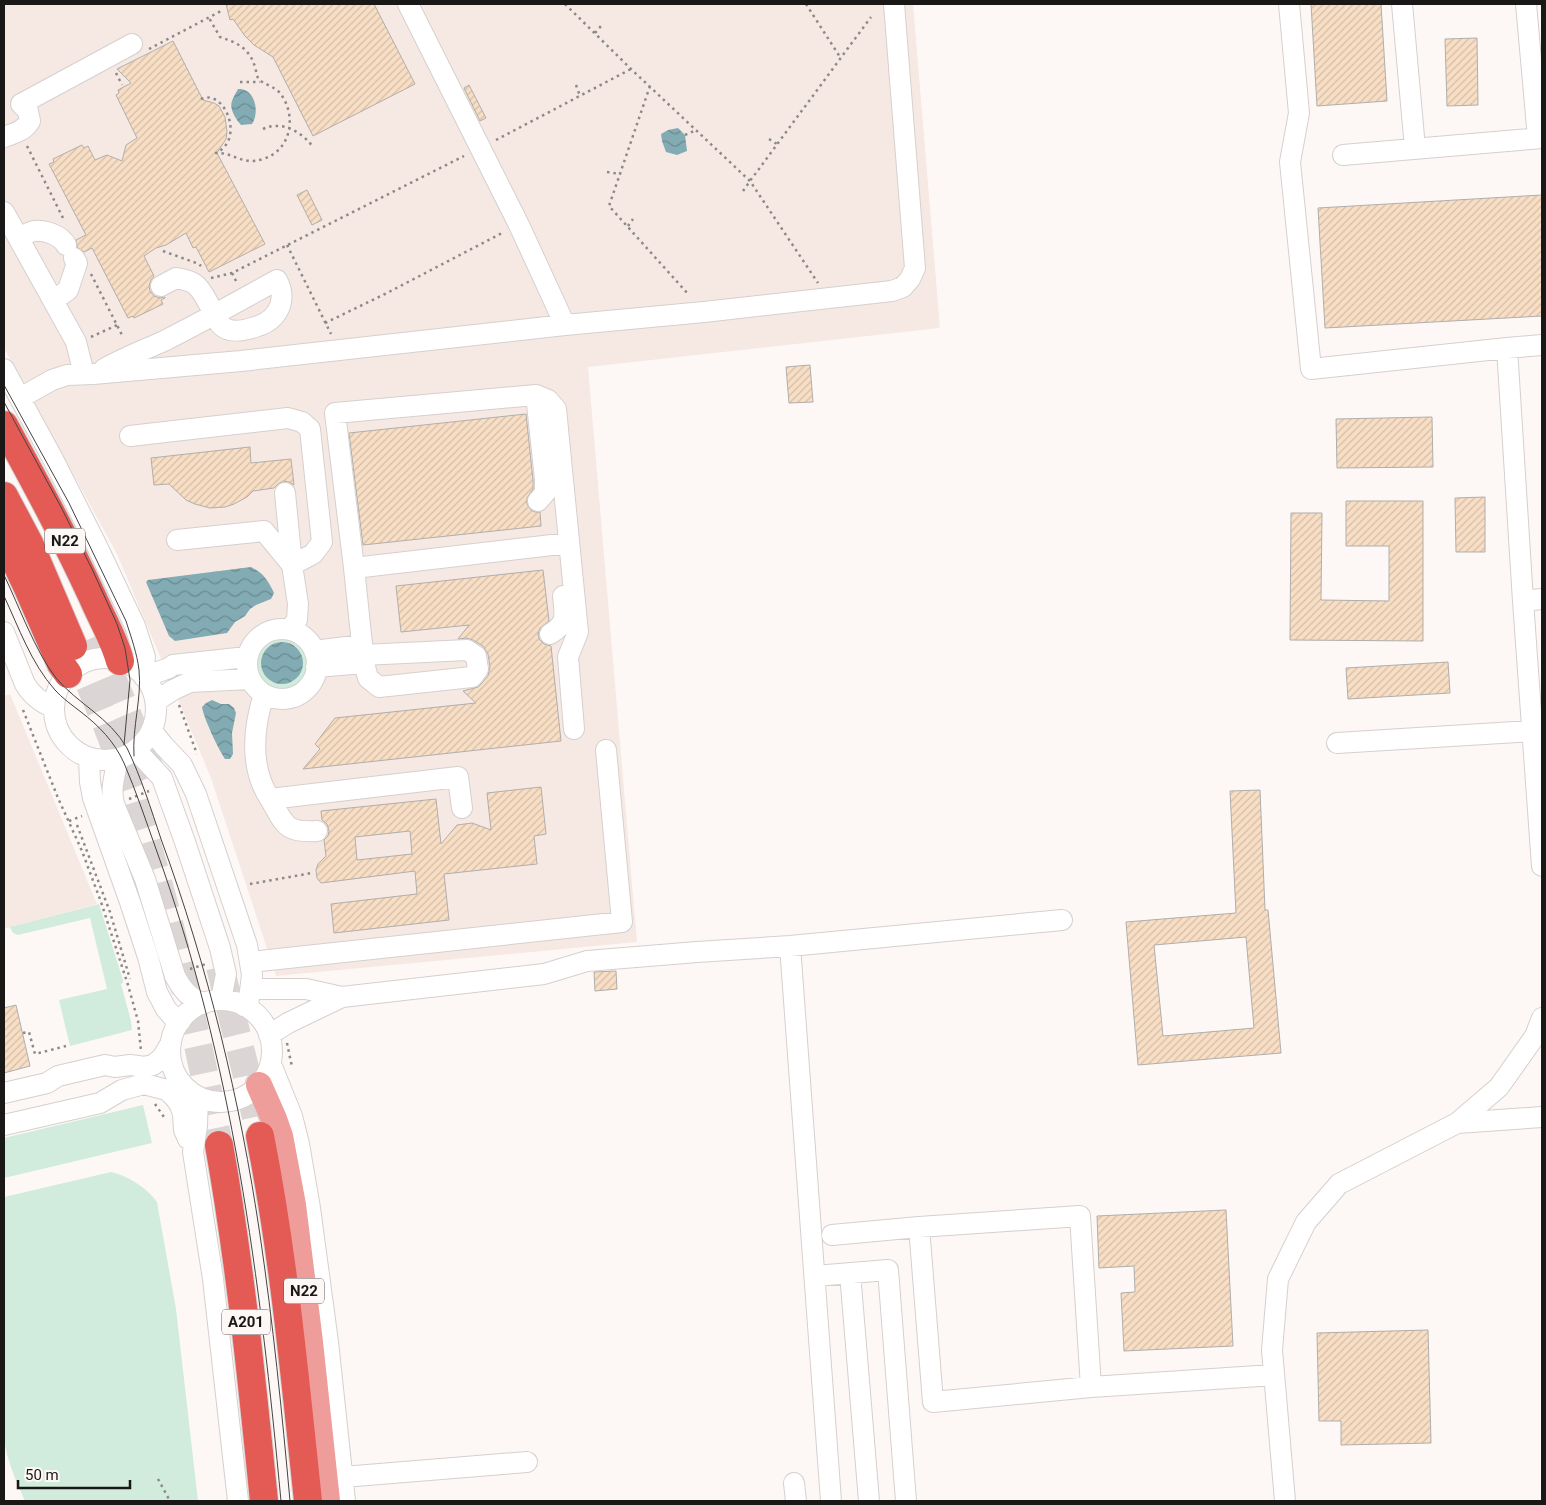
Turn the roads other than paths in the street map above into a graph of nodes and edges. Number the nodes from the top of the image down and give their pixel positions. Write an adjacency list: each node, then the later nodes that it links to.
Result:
1 (408, 4): 15 (street)
2 (894, 4): 15 (street)
3 (1289, 4): 17 (street)
4 (1402, 4): 9 (street)
5 (1526, 4): 8 (street)
6 (138, 48): 7 (street)
7 (12, 134)
8 (1540, 138): 9 (street)
9 (1416, 148): 10 (street)
10 (1343, 155)
11 (4, 212): 12 (street)
12 (19, 238): 14 (street); 14 (street)
13 (161, 286): 19 (street)
14 (54, 300): 19 (street)
15 (565, 325): 19 (street)
16 (1542, 345): 17 (street)
17 (1507, 348): 33 (street)
18 (4, 370): 21 (street)
19 (88, 374): 21 (street)
20 (536, 395): 27 (street); 30 (street); 32 (street)
21 (20, 398): 37 (street)
22 (4, 425): 41 (highway, N22)
23 (130, 436): 31 (street)
24 (4, 461): 26 (highway)
25 (285, 494): 31 (street)
26 (4, 496)
27 (538, 501)
28 (4, 538): 43 (highway)
29 (177, 540): 31 (street)
30 (563, 544): 32 (street); 36 (street); 49 (street)
31 (292, 565): 34 (street)
32 (354, 568): 38 (street)
33 (1533, 600): 51 (street)
34 (290, 630): 39 (street); 40 (street)
35 (4, 632): 48 (street)
36 (550, 634)
37 (142, 645): 42 (street); 44 (street)
38 (363, 654): 38 (street); 40 (street)
39 (247, 657): 42 (street); 45 (street)
40 (315, 659): 46 (street)
41 (120, 661): 43 (street); 44 (street)
42 (173, 665): 44 (street)
43 (68, 674): 48 (street)
44 (144, 676): 47 (street)
45 (250, 679): 46 (street); 47 (street)
46 (264, 694): 57 (street)
47 (156, 702): 50 (street)
48 (54, 708): 55 (street)
49 (574, 729)
50 (151, 730): 53 (street); 64 (street)
51 (1532, 731): 52 (street); 61 (street)
52 (1337, 743)
53 (136, 750): 56 (street); 68 (street)
54 (606, 750): 64 (street)
55 (89, 758): 56 (street); 58 (street)
56 (118, 759): 58 (street)
57 (270, 799): 59 (street); 60 (street)
58 (106, 808): 65 (street); 68 (street)
59 (462, 808)
60 (317, 831)
61 (1542, 866)
62 (1062, 920): 63 (street)
63 (790, 946): 66 (street); 86 (street)
64 (251, 962): 67 (street)
65 (156, 992): 70 (street); 73 (street)
66 (342, 997): 67 (street); 71 (street)
67 (248, 998): 68 (street); 71 (street)
68 (212, 1002): 70 (street)
69 (1542, 1018): 78 (street)
70 (180, 1022): 72 (street)
71 (269, 1035): 74 (street)
72 (171, 1043): 73 (street); 76 (street)
73 (105, 1065): 75 (street)
74 (265, 1074): 76 (street); 90 (street); 94 (main road, N22)
75 (4, 1094)
76 (198, 1097): 82 (street)
77 (1542, 1117): 78 (street)
78 (1457, 1123): 87 (street)
79 (4, 1126): 82 (street)
80 (260, 1136): 93 (highway, A201)
81 (219, 1144): 92 (highway, A201)
82 (193, 1152): 91 (street)
83 (919, 1227): 84 (street); 88 (street); 88 (street)
84 (832, 1235)
85 (850, 1273): 86 (street); 97 (street); 98 (street)
86 (814, 1276): 96 (street)
87 (1274, 1375): 88 (street); 99 (street)
88 (1091, 1387)
89 (527, 1462): 90 (street)
90 (343, 1477): 95 (street)
91 (238, 1501)
92 (264, 1501)
93 (308, 1501)
94 (327, 1501)
95 (345, 1501)
96 (831, 1501)
97 (869, 1501)
98 (906, 1501)
99 (1285, 1501)

